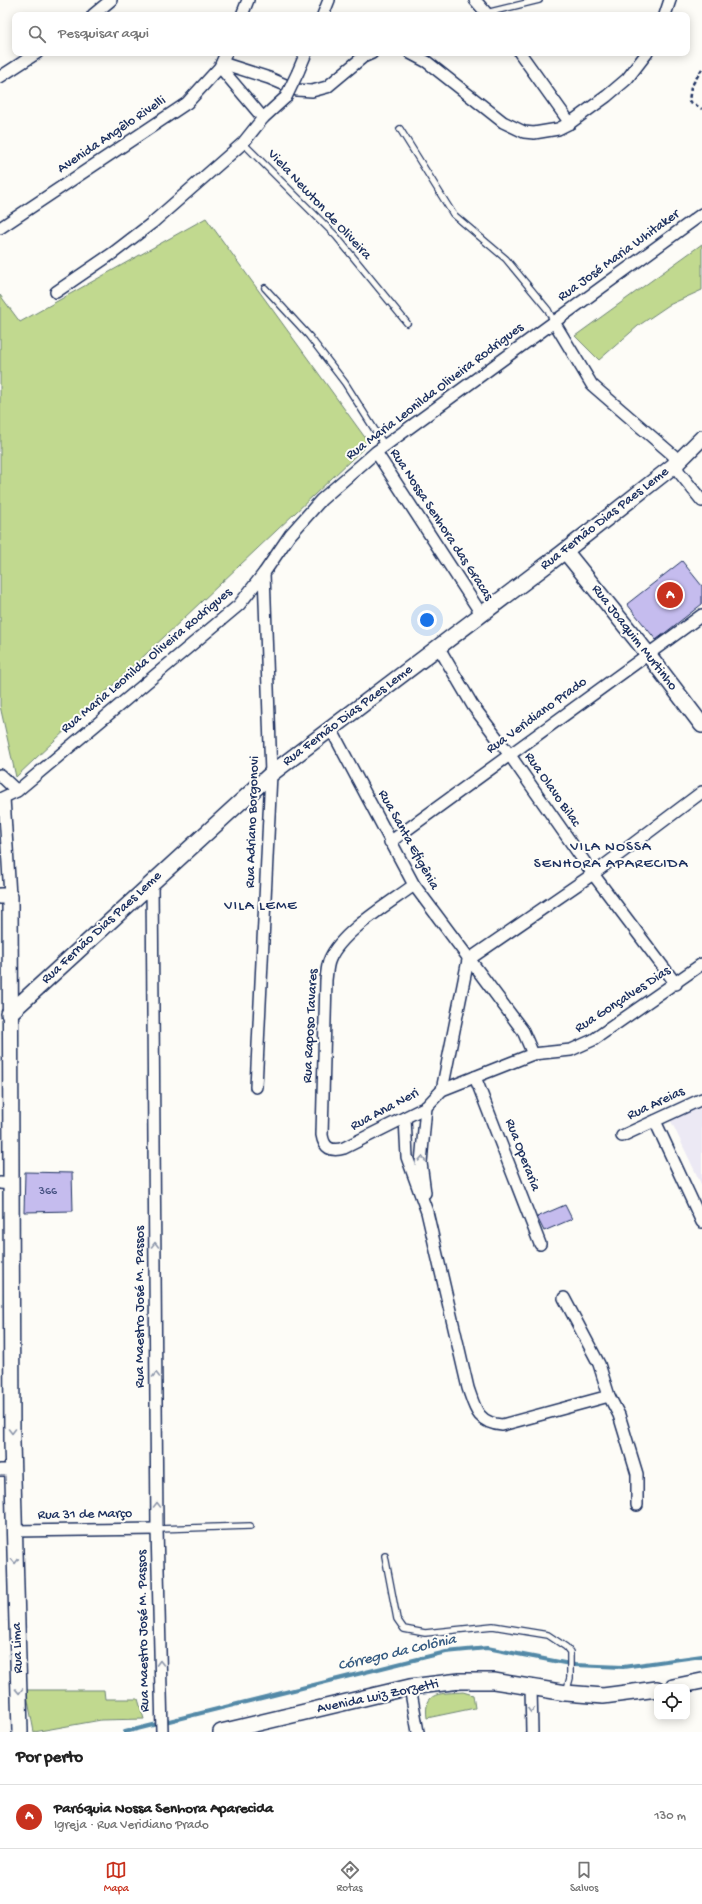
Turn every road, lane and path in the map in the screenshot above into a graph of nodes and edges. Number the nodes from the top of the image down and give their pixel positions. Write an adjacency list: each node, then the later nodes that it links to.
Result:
1 (111, 0): 7 (street)
2 (248, 0): 8 (street)
3 (329, 0): 9 (street)
4 (475, 0): 10 (street)
5 (539, 0): 11 (lane)
6 (670, 0): 12 (street)
7 (97, 12)
8 (243, 12)
9 (324, 12)
10 (485, 12)
11 (494, 12)
12 (666, 12)
13 (32, 56): 21 (street)
14 (305, 56): 23 (street, bridge)
15 (365, 56): 19 (street)
16 (416, 56): 24 (street)
17 (522, 56): 24 (street)
18 (645, 56): 24 (street)
19 (223, 61): 23 (street); 28 (street, Avenida Angêlo Rivelli)
20 (702, 69): 22 (path)
21 (0, 77)
22 (702, 109)
23 (263, 118): 26 (street)
24 (570, 123)
25 (400, 129): 31 (lane)
26 (243, 143): 30 (street); 32 (lane, Viela Newton de Oliveira)
27 (702, 214): 31 (street, Rua José Maria Whitaker)
28 (0, 228)
29 (265, 288): 34 (lane)
30 (56, 292)
31 (554, 322): 34 (street, Rua Maria Leonilda Oliveira Rodrigues); 36 (street)
32 (407, 323)
33 (702, 438): 36 (main road, Rua Fernão Dias Paes Leme)
34 (385, 446): 35 (street, Rua Maria Leonilda Oliveira Rodrigues)
35 (376, 452): 39 (street, Rua Maria Leonilda Oliveira Rodrigues); 40 (street, Rua Nossa Senhora das Gracas)
36 (677, 463): 37 (street); 38 (main road, Rua Fernão Dias Paes Leme)
37 (702, 501)
38 (565, 551): 40 (main road, Rua Fernão Dias Paes Leme); 43 (main road, Rua Joaquim Murtinho)
39 (264, 573): 47 (street, Rua Adriano Borgonovi); 49 (street, Rua Maria Leonilda Oliveira Rodrigues)
40 (482, 615): 42 (main road, Rua Fernão Dias Paes Leme)
41 (702, 615): 43 (street, Rua Veridiano Prado)
42 (439, 648): 45 (main road, Rua Fernão Dias Paes Leme); 46 (street, Rua Olavo Bilac)
43 (648, 654): 44 (main road, Rua Joaquim Murtinho); 46 (street, Rua Veridiano Prado)
44 (702, 725)
45 (331, 729): 47 (main road, Rua Fernão Dias Paes Leme); 52 (street, Rua Santa Efigênia)
46 (509, 754): 52 (street, Rua Veridiano Prado); 53 (street, Rua Olavo Bilac)
47 (271, 774): 54 (main road, Rua Fernão Dias Paes Leme); 63 (street, Rua Adriano Borgonovi)
48 (0, 775): 49 (street)
49 (17, 791): 51 (street, Rua Maria Leonilda Oliveira Rodrigues)
50 (702, 792): 53 (street)
51 (1, 798): 56 (street, Rua Lima)
52 (390, 842): 55 (street, Rua Santa Efigênia)
53 (593, 874): 57 (street); 59 (street, Rua Olavo Bilac)
54 (152, 881): 60 (main road, Rua Fernão Dias Paes Leme); 80 (street, Rua Maestro José M. Passos, one-way to 54)
55 (414, 885): 57 (street, Rua Santa Efigênia); 69 (street, Rua Raposo Tavares)
56 (5, 896): 60 (main road, Rua Lima)
57 (468, 960): 61 (street, Rua Santa Efigênia); 64 (street)
58 (702, 964): 59 (street, Rua Gonçalves Dias)
59 (676, 984): 61 (street, Rua Gonçalves Dias)
60 (9, 1014): 71 (main road, Rua Lima)
61 (533, 1054): 62 (street, Rua Ana Neri)
62 (475, 1077): 64 (street, Rua Ana Neri); 74 (street, Rua Operaria)
63 (256, 1087)
64 (442, 1090): 66 (street, Rua Ana Neri)
65 (702, 1099): 68 (street, Rua Areias)
66 (426, 1107): 67 (street, Rua Ana Neri); 72 (street, one-way to 66)
67 (405, 1118): 69 (street, Rua Ana Neri); 72 (street)
68 (655, 1120): 70 (street, Rua Areias); 73 (street)
69 (322, 1135)
70 (622, 1136)
71 (5, 1183): 77 (main road, Rua Lima, one-way to 77)
72 (427, 1212): 76 (street)
73 (702, 1222)
74 (540, 1244)
75 (564, 1298): 76 (street)
76 (610, 1396): 78 (street)
77 (6, 1470): 81 (main road, Rua Lima)
78 (637, 1505)
79 (250, 1526): 80 (lane)
80 (157, 1529): 81 (street, Rua 31 de Março); 90 (street, Rua Maestro José M. Passos, one-way to 80)
81 (14, 1531): 89 (main road, Rua Lima, one-way to 89)
82 (385, 1556): 88 (lane)
83 (702, 1681): 84 (main road)
84 (688, 1684)
85 (410, 1687): 86 (main road, Avenida Luiz Zorzetti); 91 (main road, Avenida Luiz Zorzetti); 92 (street)
86 (531, 1688): 88 (main road, Avenida Luiz Zorzetti); 93 (street, one-way to 93)
87 (654, 1689): 88 (main road, Avenida Luiz Zorzetti)
88 (566, 1693)
89 (20, 1731)
90 (162, 1732)
91 (221, 1732)
92 (418, 1732)
93 (532, 1732)

